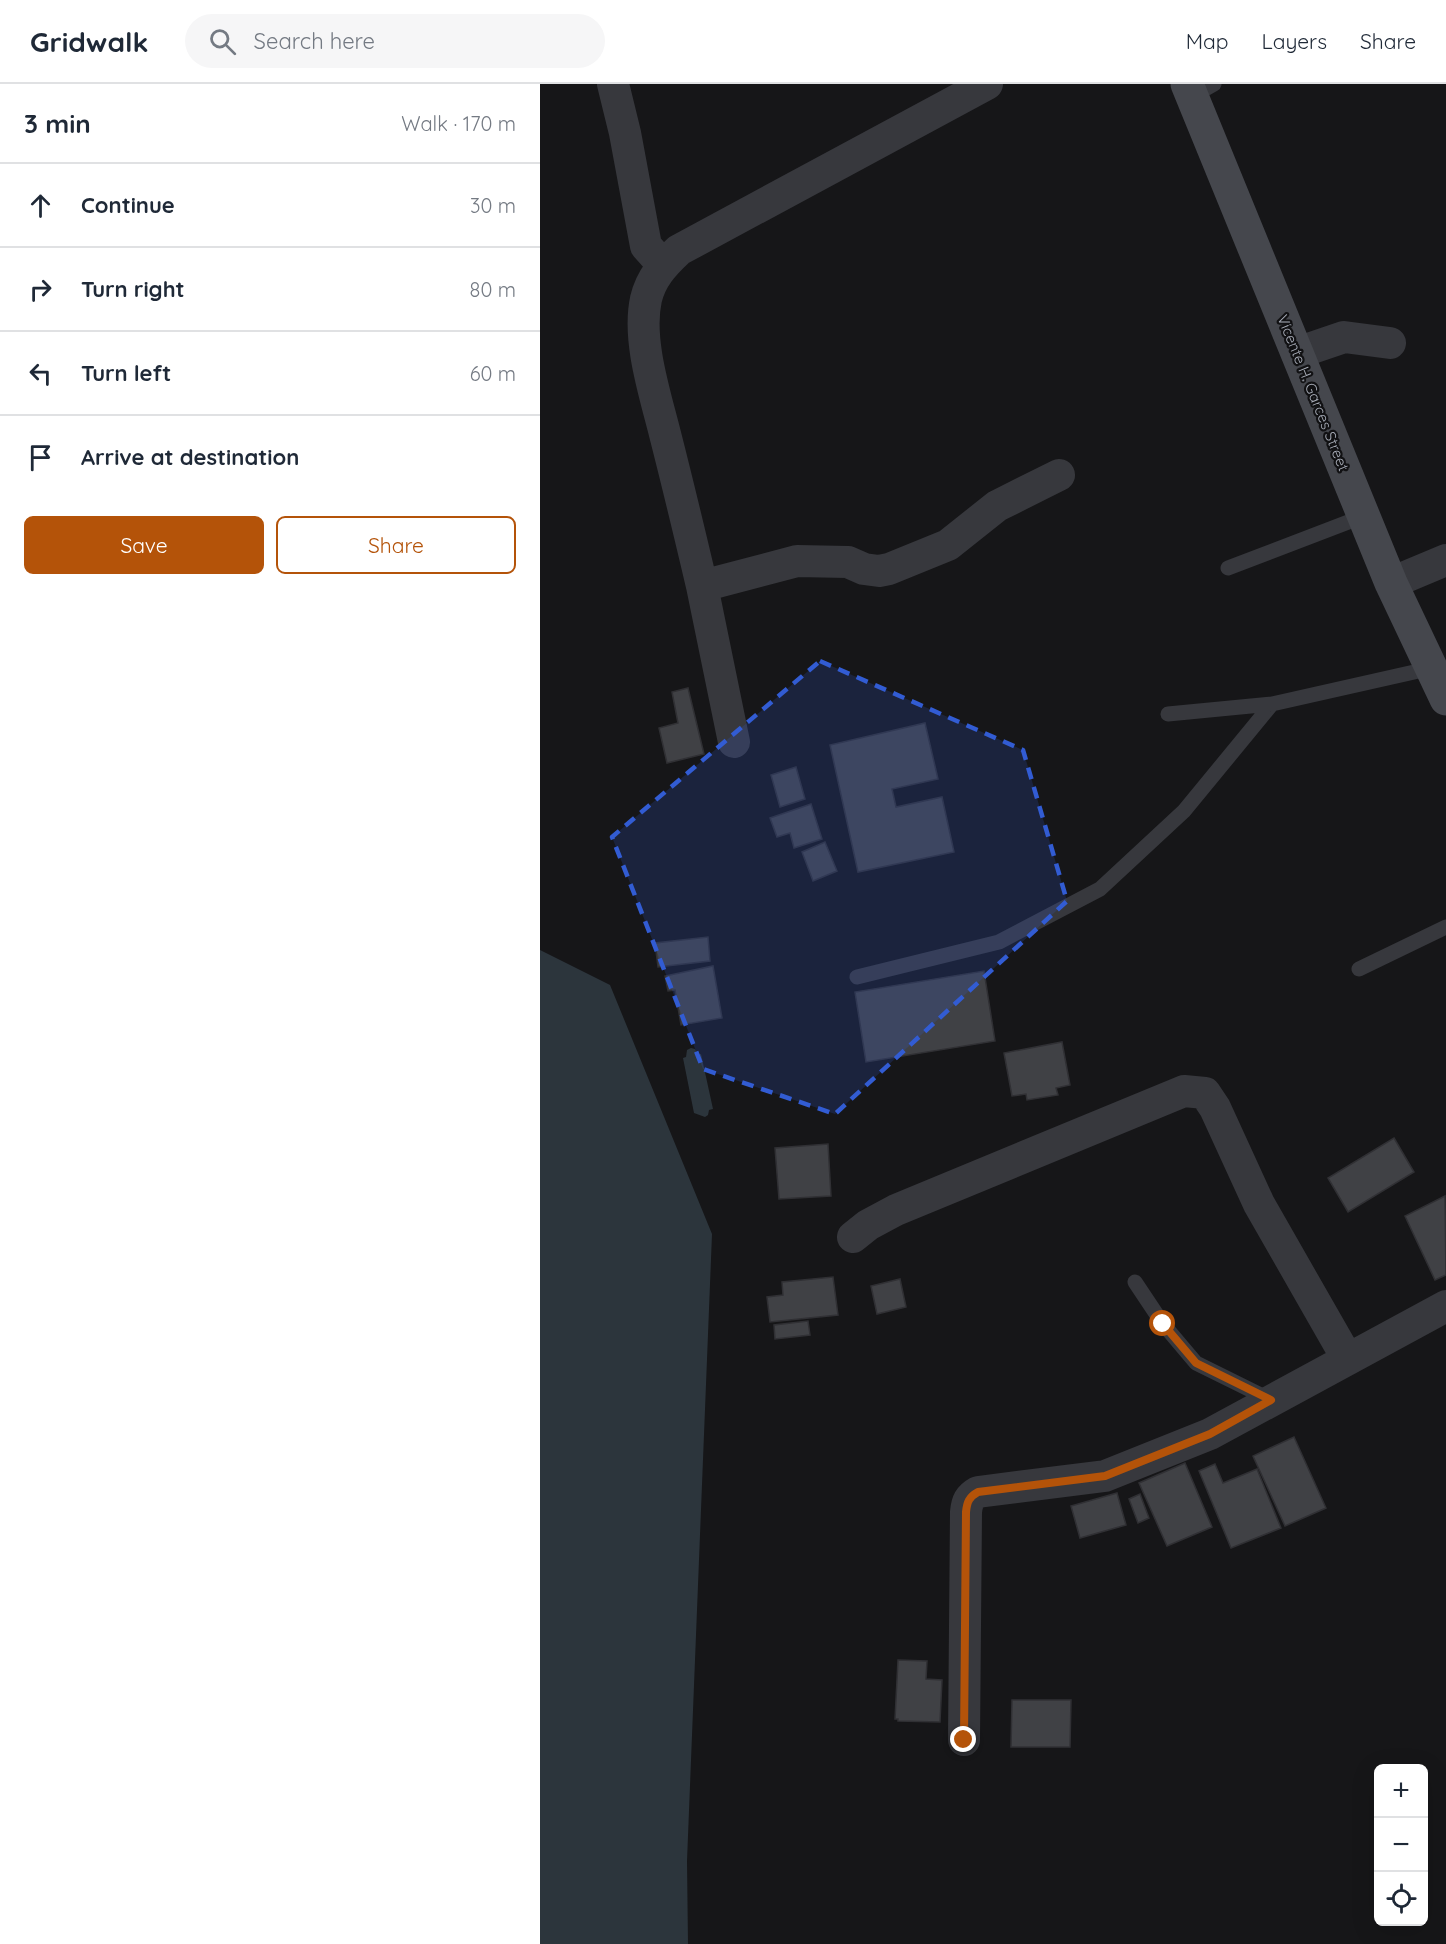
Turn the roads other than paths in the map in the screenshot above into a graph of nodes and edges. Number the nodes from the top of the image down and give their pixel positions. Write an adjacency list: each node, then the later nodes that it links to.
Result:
1 (613, 84): 4 (street)
2 (987, 84): 4 (street)
3 (1198, 88): 6 (street, Vicente H. Garces Street)
4 (663, 265): 12 (street)
5 (1390, 343): 6 (street)
6 (1297, 353): 8 (street, Vicente H. Garces Street)
7 (1059, 475): 12 (street)
8 (1364, 516): 10 (lane); 11 (street, Vicente H. Garces Street)
9 (1446, 560): 11 (street)
10 (1228, 568)
11 (1391, 583): 13 (street, Vicente H. Garces Street)
12 (702, 586): 17 (street)
13 (1432, 668): 14 (street, Vicente H. Garces Street); 15 (lane)
14 (1446, 699)
15 (1272, 704): 16 (lane); 20 (lane)
16 (1168, 714)
17 (734, 742)
18 (1446, 927): 19 (lane)
19 (1359, 969)
20 (857, 977)
21 (854, 1238): 24 (street)
22 (1135, 1282): 25 (lane)
23 (1446, 1306): 24 (street)
24 (1347, 1358): 25 (street)
25 (1271, 1400): 26 (street)
26 (964, 1740)

